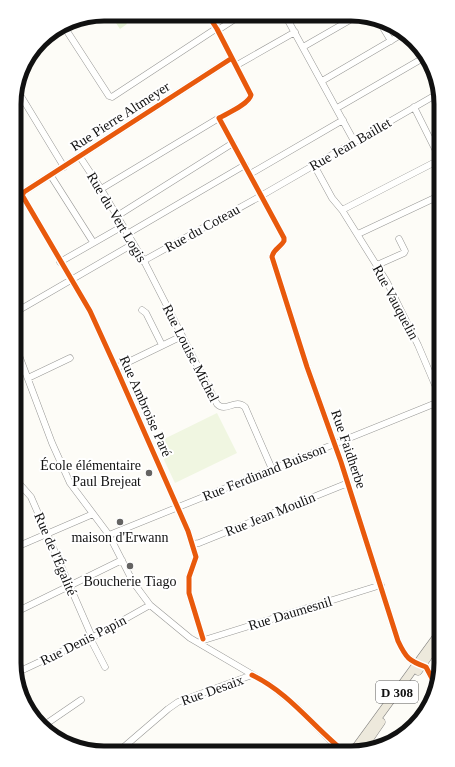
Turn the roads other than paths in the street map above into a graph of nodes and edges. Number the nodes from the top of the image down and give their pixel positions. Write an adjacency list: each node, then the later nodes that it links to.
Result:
1 (212, 21): 6 (street)
2 (231, 21): 6 (street)
3 (289, 21): 8 (street)
4 (348, 21): 11 (street)
5 (383, 27): 10 (street)
6 (218, 29): 7 (street); 12 (street)
7 (66, 30)
8 (295, 32): 11 (street); 14 (street)
9 (399, 36): 10 (street)
10 (391, 41): 15 (street)
11 (304, 48): 15 (street)
12 (232, 58): 14 (street); 25 (street, Rue Pierre Altmeyer)
13 (421, 59): 19 (street)
14 (237, 65): 20 (street)
15 (322, 81): 19 (street)
16 (433, 96): 18 (street, Rue Jean Baillet)
17 (22, 97): 29 (street)
18 (414, 107): 22 (street, Rue Jean Baillet); 24 (street)
19 (337, 108): 21 (street)
20 (220, 118): 23 (street); 32 (street)
21 (343, 120): 22 (street); 30 (street)
22 (354, 141): 28 (street, Rue Jean Baillet)
23 (233, 143): 27 (street); 37 (street)
24 (434, 147)
25 (80, 157): 29 (street, Rue Pierre Altmeyer); 32 (street, Rue du Vert Logis)
26 (434, 162): 36 (street)
27 (245, 164): 30 (street); 39 (street)
28 (314, 164): 34 (street, Rue Jean Baillet); 36 (street, Rue Vauquelin)
29 (64, 167): 31 (street, Rue Pierre Altmeyer)
30 (250, 174): 34 (street)
31 (51, 176): 33 (street, Rue Pierre Altmeyer); 42 (street)
32 (101, 189): 37 (street, Rue du Vert Logis)
33 (22, 195): 45 (street, Rue Ambroise Paré)
34 (261, 196): 44 (street, Rue du Coteau); 59 (street, Rue Faidherbe)
35 (434, 198): 40 (street)
36 (342, 210): 40 (street, Rue Vauquelin)
37 (117, 216): 38 (street, Rue du Vert Logis)
38 (123, 226): 39 (street, Rue du Vert Logis); 42 (street)
39 (127, 234): 43 (street, Rue du Vert Logis)
40 (358, 234): 46 (street, Rue Vauquelin)
41 (399, 239): 46 (street)
42 (93, 242): 45 (street)
43 (134, 244): 44 (street, Rue du Vert Logis); 48 (street)
44 (143, 260): 47 (street, Rue du Vert Logis)
45 (60, 262): 48 (street, Rue Ambroise Paré)
46 (377, 265): 57 (street, Rue Vauquelin)
47 (153, 278): 51 (street, Rue Louise Michel)
48 (71, 280): 49 (street); 55 (street, Rue Ambroise Paré)
49 (21, 309)
50 (142, 310): 52 (street)
51 (182, 336): 52 (street); 60 (street, Rue Louise Michel)
52 (162, 345): 55 (street)
53 (70, 358): 56 (street)
54 (21, 360): 56 (street)
55 (116, 368): 63 (street, Rue Ambroise Paré)
56 (28, 378): 64 (street)
57 (434, 383)
58 (434, 403): 59 (street, Rue Ferdinand Buisson)
59 (335, 444): 60 (street, Rue Ferdinand Buisson); 61 (street, Rue Faidherbe)
60 (272, 469): 63 (street, Rue Ferdinand Buisson)
61 (348, 483): 67 (street, Rue Jean Moulin); 70 (street, Rue Faidherbe)
62 (21, 486): 65 (street, Rue de l'Égalité)
63 (177, 507): 66 (street, Rue Ferdinand Buisson); 67 (street, Rue Ambroise Paré)
64 (94, 514): 65 (street); 66 (street)
65 (47, 534): 68 (street); 71 (street, Rue de l'Égalité)
66 (109, 535): 69 (street)
67 (192, 544): 75 (street, Rue Ambroise Paré)
68 (21, 545)
69 (122, 560): 71 (street); 72 (street)
70 (381, 585): 75 (street, Rue Daumesnil); 78 (street, Rue Faidherbe)
71 (69, 586): 73 (street); 74 (street, Rue de l'Égalité)
72 (150, 605): 74 (street, Rue Denis Papin); 75 (street)
73 (21, 610)
74 (91, 638): 79 (street, Rue de l'Égalité); 80 (street, Rue Denis Papin)
75 (201, 641): 81 (street)
76 (434, 642): 78 (main road, D 308)
77 (434, 647): 78 (main road, D 308)
78 (419, 665): 82 (street, Rue Faidherbe); 85 (main road, D 308); 88 (main road, D 308)
79 (105, 667)
80 (22, 670)
81 (252, 675): 86 (street, Rue Desaix); 87 (street)
82 (432, 679)
83 (81, 700): 84 (street)
84 (47, 723)
85 (365, 744)
86 (125, 746)
87 (337, 746)
88 (357, 746)

